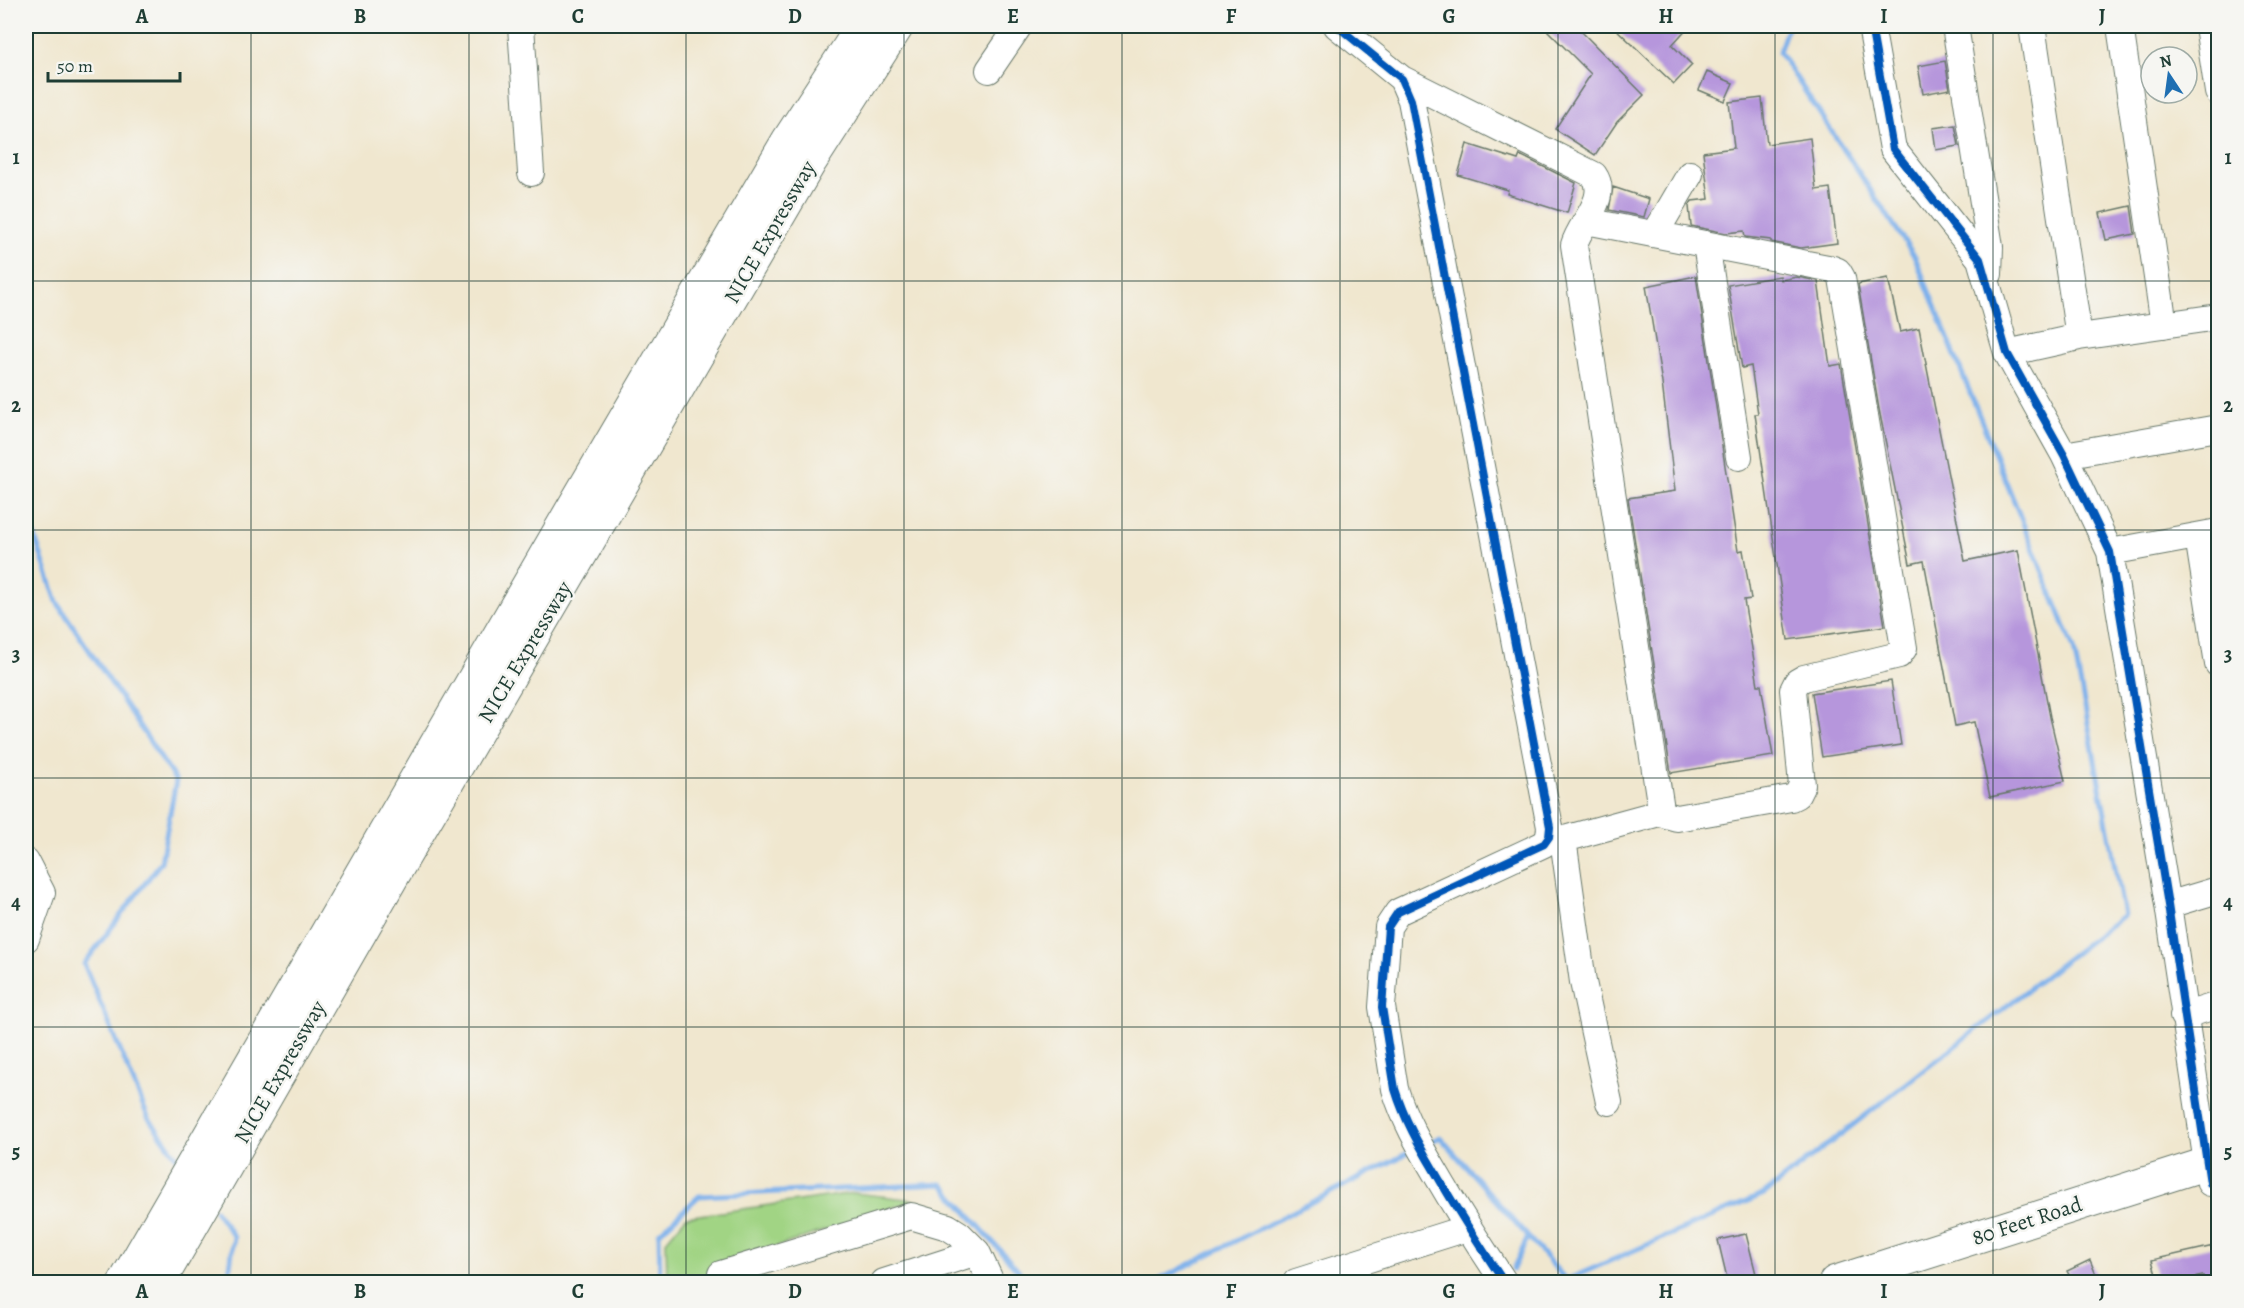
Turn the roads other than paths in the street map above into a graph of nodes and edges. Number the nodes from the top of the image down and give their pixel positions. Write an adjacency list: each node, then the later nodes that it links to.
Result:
1 (521, 26): 14 (street)
2 (863, 26): 38 (highway, NICE Expressway)
3 (897, 26): 38 (highway, NICE Expressway)
4 (1019, 26): 11 (street)
5 (1337, 26): 12 (street)
6 (1871, 26): 19 (street)
7 (1955, 26): 19 (street)
8 (2032, 26): 22 (street)
9 (2120, 26): 21 (street)
10 (2208, 26): 13 (street)
11 (989, 70)
12 (1402, 79): 16 (street); 40 (street)
13 (2218, 92)
14 (531, 173)
15 (1690, 174): 17 (street)
16 (1586, 220): 17 (street); 30 (street)
17 (1655, 234): 18 (street)
18 (1706, 244): 26 (street); 30 (street)
19 (1988, 287): 23 (street)
20 (2218, 317): 21 (street)
21 (2164, 325): 22 (street)
22 (2079, 337): 23 (street)
23 (2007, 353): 25 (street)
24 (2218, 428): 25 (street)
25 (2064, 455): 28 (street)
26 (1739, 457)
27 (2208, 534): 28 (street); 29 (street)
28 (2110, 552): 33 (street)
29 (2218, 664)
30 (1663, 812): 37 (street)
31 (26, 862): 34 (street)
32 (2218, 890): 33 (street)
33 (2168, 905): 36 (street)
34 (26, 939)
35 (2218, 1005): 36 (street)
36 (2183, 1016): 39 (street)
37 (1609, 1102)
38 (216, 1156): 42 (highway, NICE Expressway); 43 (highway, NICE Expressway)
39 (2213, 1172): 49 (main road, 80 Feet Road); 50 (main road, 80 Feet Road)
40 (1467, 1228): 47 (street); 48 (street)
41 (977, 1252): 44 (street); 45 (street); 46 (street)
42 (125, 1282)
43 (159, 1282)
44 (725, 1282)
45 (884, 1282)
46 (991, 1282)
47 (1296, 1282)
48 (1504, 1282)
49 (1836, 1282)
50 (1904, 1282)

